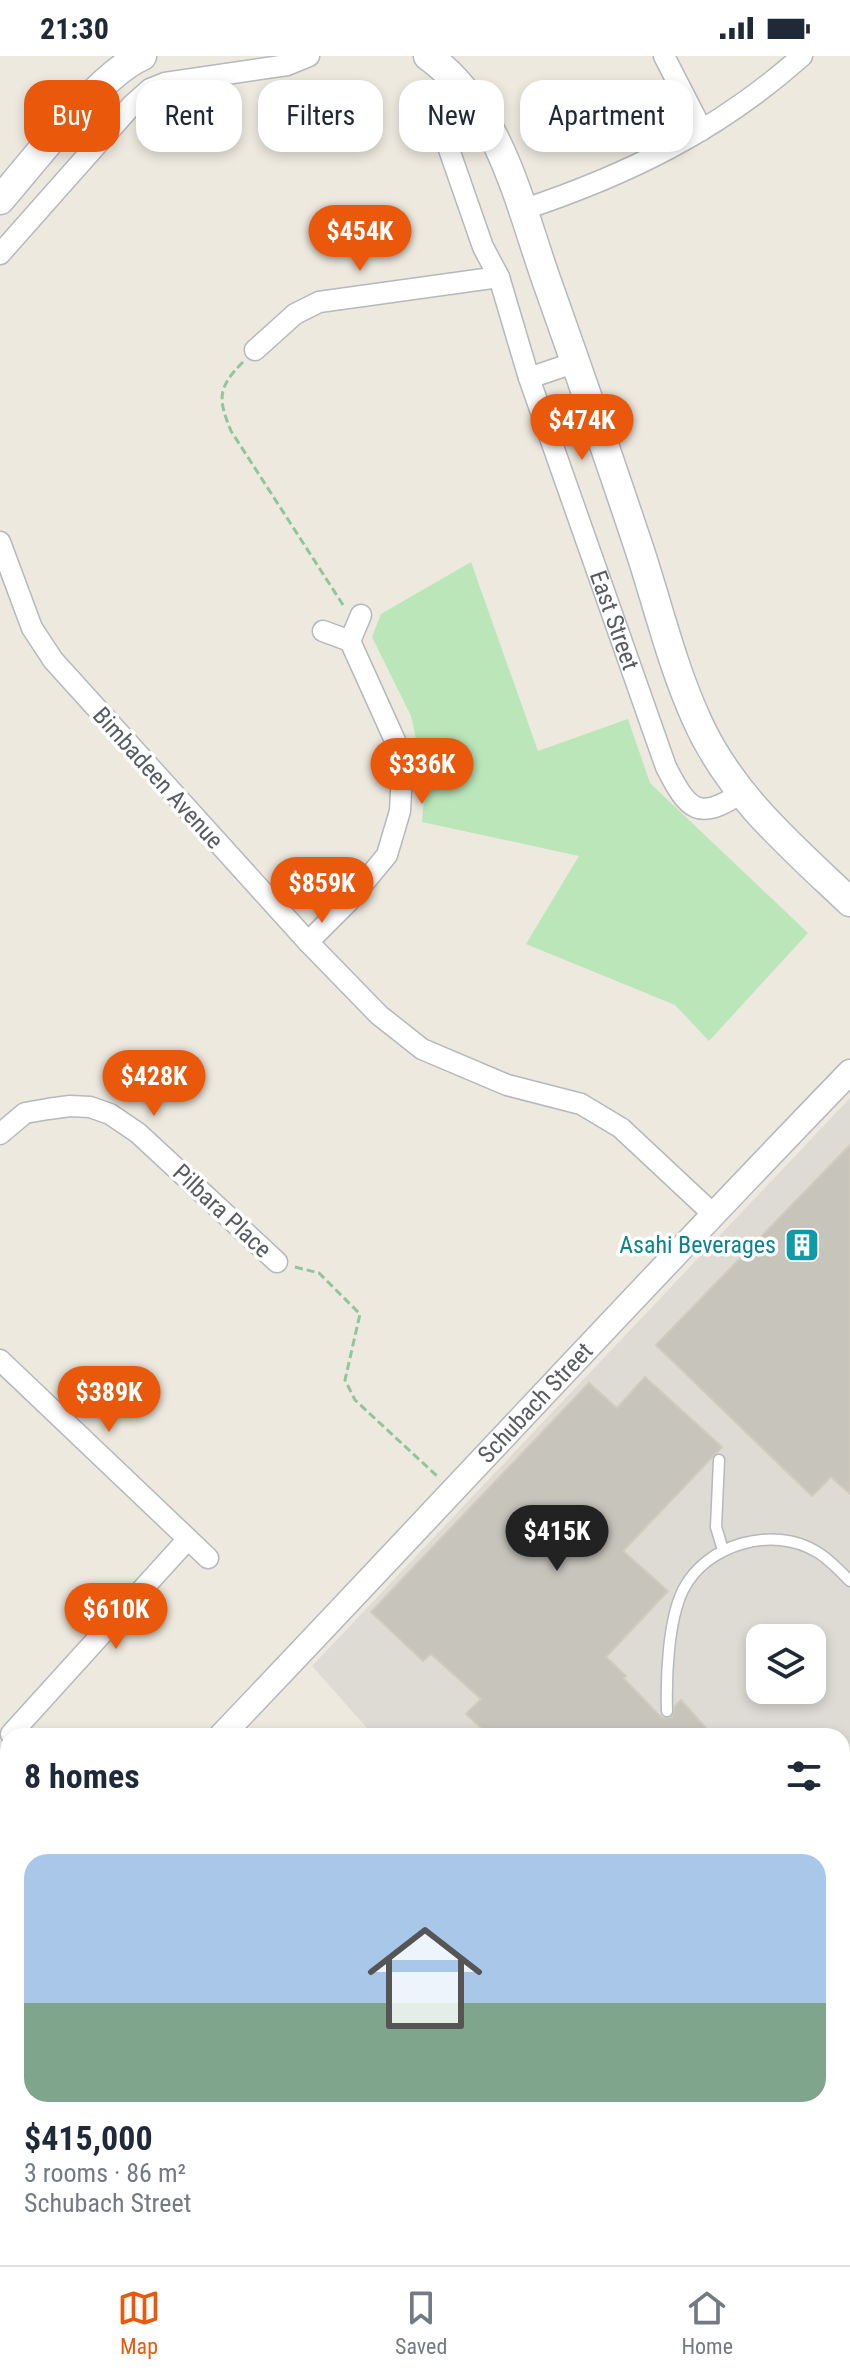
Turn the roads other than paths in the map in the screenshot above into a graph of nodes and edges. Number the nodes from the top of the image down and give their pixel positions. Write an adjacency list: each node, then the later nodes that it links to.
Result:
1 (142, 56): 8 (main road)
2 (309, 56): 10 (street)
3 (428, 56): 9 (main road, East Street)
4 (664, 56): 6 (street)
5 (802, 56): 6 (street)
6 (702, 130): 9 (street)
7 (450, 152): 11 (street, East Street)
8 (0, 200)
9 (522, 210): 13 (main road, East Street)
10 (0, 254)
11 (499, 277): 12 (street); 14 (street, East Street)
12 (255, 350)
13 (576, 362): 14 (street); 17 (main road, East Street)
14 (529, 378): 17 (street, East Street)
15 (0, 542): 19 (street, Bimbadeen Avenue)
16 (323, 631): 19 (street)
17 (741, 793): 18 (main road, East Street)
18 (850, 902)
19 (308, 942): 22 (street, Bimbadeen Avenue)
20 (850, 1072): 22 (street, Schubach Street)
21 (0, 1134): 23 (street, Pilbara Place)
22 (713, 1214): 32 (street, Schubach Street)
23 (277, 1262)
24 (0, 1360): 26 (street)
25 (719, 1460): 27 (lane)
26 (188, 1539): 28 (street); 31 (street)
27 (723, 1550): 29 (lane); 30 (lane)
28 (208, 1558)
29 (850, 1581)
30 (667, 1711)
31 (11, 1728)
32 (229, 1728)

